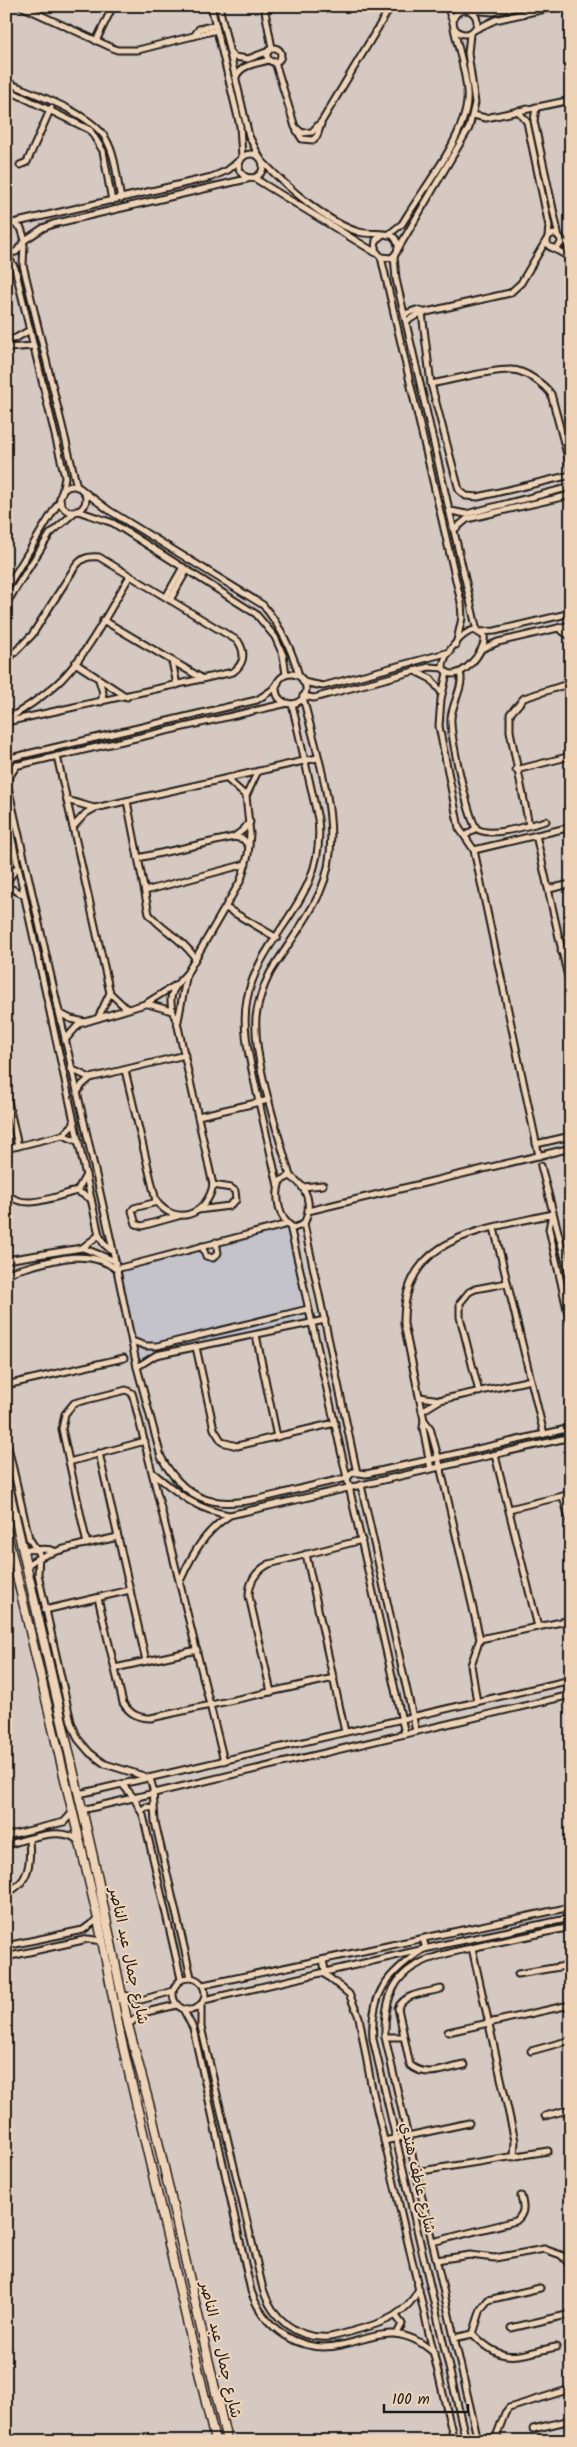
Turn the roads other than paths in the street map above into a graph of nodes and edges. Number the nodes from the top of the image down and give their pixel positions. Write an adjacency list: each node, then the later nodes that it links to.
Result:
1 (21, 6): 16 (street)
2 (113, 6): 16 (street)
3 (211, 6): 14 (street)
4 (220, 6): 18 (street)
5 (264, 6): 17 (street)
6 (391, 6): 19 (street)
7 (447, 6): 13 (street)
8 (492, 6): 12 (street)
9 (522, 6): 12 (street)
10 (559, 6): 15 (street)
11 (467, 8): 12 (street); 13 (street); 15 (street)
12 (484, 12)
13 (454, 25): 15 (street); 41 (street)
14 (216, 27): 16 (street); 31 (street)
15 (472, 32): 28 (street)
16 (96, 41)
17 (270, 49): 18 (street); 19 (street); 19 (street)
18 (230, 52): 20 (street)
19 (272, 61): 20 (street)
20 (236, 78): 29 (street)
21 (6, 82): 24 (street)
22 (6, 90): 26 (street)
23 (571, 100): 25 (street)
24 (54, 103): 26 (street); 30 (street)
25 (536, 107): 27 (street); 43 (street)
26 (50, 110): 32 (street); 34 (street)
27 (518, 111): 28 (street); 42 (street)
28 (473, 115): 46 (street)
29 (259, 156): 31 (street); 33 (street)
30 (113, 157): 32 (street); 36 (street)
31 (241, 158): 35 (street); 36 (street)
32 (105, 159): 37 (street)
33 (263, 162): 35 (street); 40 (street)
34 (20, 166)
35 (253, 178): 44 (street); 50 (street)
36 (120, 199): 37 (street)
37 (112, 201): 38 (street)
38 (13, 223): 39 (street); 44 (street)
39 (6, 224)
40 (382, 235): 41 (street); 50 (street)
41 (388, 235): 46 (street)
42 (548, 238): 43 (street); 45 (street); 48 (street)
43 (560, 238): 45 (street); 47 (street)
44 (24, 243): 49 (street); 64 (street)
45 (552, 248): 48 (street); 52 (street)
46 (398, 249): 51 (street)
47 (571, 249)
48 (541, 251): 53 (street)
49 (6, 254): 56 (street)
50 (379, 255): 51 (street); 83 (street)
51 (394, 256): 54 (street)
52 (571, 258)
53 (422, 312): 54 (street); 55 (street); 60 (street)
54 (405, 314): 55 (street)
55 (407, 321): 69 (street)
56 (30, 330): 57 (street); 58 (street)
57 (7, 341): 59 (street)
58 (34, 346): 59 (street); 65 (street)
59 (8, 347)
60 (432, 384): 61 (street); 62 (street)
61 (571, 469)
62 (571, 475)
63 (571, 487): 70 (street)
64 (80, 488): 65 (street); 68 (street); 94 (street)
65 (62, 493): 67 (street)
66 (571, 495): 70 (street)
67 (60, 500): 68 (street); 74 (street)
68 (77, 511): 72 (street); 76 (street)
69 (451, 511): 70 (street); 71 (street)
70 (466, 516): 71 (street)
71 (455, 528): 81 (street)
72 (185, 569): 75 (street); 93 (street)
73 (130, 576): 75 (street); 78 (street); 87 (street)
74 (6, 589)
75 (168, 599): 96 (street)
76 (6, 604)
77 (571, 613): 81 (street)
78 (103, 620): 86 (street); 88 (street)
79 (571, 625): 80 (street)
80 (558, 628): 82 (street); 84 (street)
81 (478, 631): 83 (street); 84 (street)
82 (571, 637)
83 (456, 644): 85 (street)
84 (483, 649): 92 (street)
85 (450, 652): 89 (street); 97 (street)
86 (172, 661): 96 (street); 100 (street)
87 (6, 662)
88 (75, 663): 95 (street); 106 (street)
89 (443, 668): 90 (street); 91 (street)
90 (415, 670): 101 (street); 103 (street)
91 (447, 673): 92 (street); 101 (street)
92 (460, 673): 131 (street)
93 (286, 674): 94 (street); 98 (street)
94 (299, 676): 97 (street)
95 (99, 679): 102 (street); 104 (street)
96 (204, 679): 100 (street)
97 (303, 682): 103 (street)
98 (278, 683): 105 (street); 107 (street)
99 (571, 683): 116 (street)
100 (177, 685): 102 (street)
101 (442, 693): 135 (street)
102 (127, 697): 104 (street)
103 (303, 697): 105 (street); 111 (street)
104 (101, 702): 106 (street)
105 (290, 704): 108 (street); 113 (street)
106 (6, 721)
107 (78, 742): 108 (street); 112 (street)
108 (80, 751): 109 (street)
109 (57, 756): 114 (street); 120 (street)
110 (571, 756): 116 (street)
111 (317, 758): 113 (street); 170 (street)
112 (6, 759)
113 (304, 761): 117 (street); 148 (street)
114 (17, 765): 115 (street); 126 (street)
115 (6, 768)
116 (516, 770): 127 (street)
117 (258, 771): 118 (street); 119 (street)
118 (226, 778): 119 (street); 121 (street)
119 (246, 796): 124 (street)
120 (67, 800): 122 (street); 129 (street)
121 (127, 801): 122 (street); 139 (street)
122 (95, 808): 129 (street)
123 (6, 812): 128 (street)
124 (250, 821): 134 (street); 137 (street)
125 (546, 821): 127 (street)
126 (16, 825): 128 (street); 159 (street)
127 (529, 825): 131 (street)
128 (8, 827): 136 (street)
129 (73, 827): 155 (street)
130 (571, 827): 133 (street)
131 (476, 828): 135 (street)
132 (6, 835): 136 (street)
133 (536, 835): 138 (street); 144 (street)
134 (234, 836): 137 (street); 139 (street)
135 (465, 836): 138 (street)
136 (12, 840): 141 (street)
137 (250, 846): 140 (street)
138 (474, 850): 179 (street)
139 (138, 858): 145 (street)
140 (246, 864): 145 (street); 147 (street)
141 (18, 866): 142 (street); 146 (street)
142 (6, 884): 146 (street)
143 (571, 884): 144 (street)
144 (549, 889): 150 (street)
145 (144, 891): 151 (street)
146 (24, 895): 173 (street)
147 (226, 908): 148 (street); 151 (street)
148 (277, 938): 171 (street)
149 (571, 948): 150 (street)
150 (560, 951): 154 (street)
151 (194, 958): 152 (street)
152 (187, 973): 153 (street); 162 (street)
153 (175, 986): 156 (street); 158 (street)
154 (571, 991)
155 (110, 993): 157 (street); 160 (street)
156 (145, 1004): 157 (street); 158 (street)
157 (127, 1009): 160 (street)
158 (172, 1011): 162 (street)
159 (59, 1012): 161 (street); 163 (street)
160 (98, 1018): 161 (street)
161 (85, 1022): 163 (street)
162 (177, 1022): 164 (street)
163 (65, 1040): 165 (street)
164 (185, 1055): 166 (street); 172 (street)
165 (71, 1069): 167 (street); 169 (street)
166 (125, 1070): 167 (street); 194 (street)
167 (90, 1078): 169 (street)
168 (6, 1092): 180 (street)
169 (77, 1094): 174 (street)
170 (269, 1100): 171 (street); 186 (street)
171 (259, 1102): 172 (street); 188 (street)
172 (198, 1116): 187 (street)
173 (75, 1123): 175 (street); 176 (street)
174 (85, 1132): 176 (street); 206 (street)
175 (63, 1134): 178 (street); 180 (street)
176 (77, 1134): 178 (street)
177 (571, 1136): 179 (street)
178 (79, 1142): 185 (street)
179 (536, 1144): 183 (street)
180 (18, 1146): 182 (street)
181 (571, 1148): 183 (street)
182 (6, 1149)
183 (539, 1156): 196 (street)
184 (541, 1166): 197 (street)
185 (86, 1176): 191 (street); 193 (street)
186 (290, 1176): 188 (street); 190 (street)
187 (212, 1185): 195 (street); 195 (street)
188 (278, 1186): 200 (street)
189 (323, 1186): 190 (street)
190 (303, 1187): 196 (street)
191 (76, 1191): 192 (street); 193 (street)
192 (6, 1193)
193 (91, 1199): 202 (street)
194 (157, 1202): 198 (street); 198 (street)
195 (198, 1210): 198 (street)
196 (308, 1211): 199 (street)
197 (552, 1214): 201 (street); 211 (street); 217 (street)
198 (183, 1215)
199 (304, 1224): 200 (street); 214 (street)
200 (289, 1225): 203 (street); 213 (street)
201 (494, 1228): 212 (street); 227 (street)
202 (100, 1235): 205 (street); 206 (street)
203 (216, 1242): 204 (street); 204 (street)
204 (202, 1246): 209 (street)
205 (82, 1248): 207 (street); 208 (street)
206 (111, 1250): 208 (street)
207 (8, 1260)
208 (115, 1261): 209 (street)
209 (116, 1269): 210 (street); 220 (street)
210 (6, 1273)
211 (571, 1282)
212 (507, 1283): 224 (street); 226 (street)
213 (308, 1309): 215 (street); 216 (street)
214 (325, 1320): 215 (street); 246 (street)
215 (311, 1324): 218 (street); 231 (street)
216 (240, 1326): 219 (street); 220 (street)
217 (571, 1327)
218 (256, 1335): 219 (street); 234 (street)
219 (242, 1338): 221 (street)
220 (132, 1341): 223 (street)
221 (196, 1347): 223 (street); 234 (street)
222 (124, 1358): 225 (street)
223 (137, 1367): 248 (street)
224 (531, 1380): 226 (street); 233 (street)
225 (6, 1385)
226 (479, 1392): 228 (street)
227 (420, 1397): 228 (street); 229 (street)
228 (440, 1400): 229 (street)
229 (422, 1411): 230 (street)
230 (424, 1420): 240 (street); 241 (street)
231 (335, 1423): 234 (street); 248 (street)
232 (571, 1428): 233 (street)
233 (544, 1434): 240 (street)
234 (277, 1437)
235 (571, 1437): 239 (street)
236 (6, 1438): 261 (street)
237 (145, 1441): 238 (street); 242 (street); 245 (street)
238 (99, 1453): 242 (street); 257 (street)
239 (495, 1454): 243 (street); 253 (street)
240 (438, 1457): 241 (street); 243 (street)
241 (429, 1459): 244 (street); 246 (street)
242 (69, 1462): 259 (street)
243 (441, 1467): 244 (street); 273 (street)
244 (431, 1469): 249 (street)
245 (153, 1472): 254 (street); 267 (street)
246 (357, 1473): 248 (street)
247 (6, 1477): 260 (main road, شارع جمال عبد الناصر)
248 (347, 1478): 250 (street)
249 (361, 1485): 250 (street); 287 (street)
250 (350, 1488): 254 (street); 258 (street)
251 (571, 1494): 252 (street)
252 (563, 1496): 253 (street); 255 (street)
253 (509, 1509): 272 (street)
254 (230, 1515): 267 (street)
255 (571, 1526)
256 (6, 1530): 263 (main road, شارع جمال عبد الناصر)
257 (118, 1537): 259 (street); 268 (street)
258 (362, 1540): 264 (street); 288 (street)
259 (87, 1544): 262 (street)
260 (22, 1548): 261 (street); 266 (main road, شارع جمال عبد الناصر)
261 (37, 1551): 262 (street); 265 (street)
262 (54, 1551): 265 (street)
263 (9, 1554): 277 (main road, شارع جمال عبد الناصر)
264 (306, 1554): 279 (street); 283 (street)
265 (39, 1557): 266 (street); 270 (street)
266 (27, 1566): 276 (main road, شارع جمال عبد الناصر)
267 (180, 1581): 274 (street)
268 (130, 1590): 269 (street); 275 (street)
269 (98, 1598): 270 (street); 278 (street)
270 (45, 1610): 293 (street)
271 (570, 1622): 272 (street)
272 (538, 1628): 273 (street)
273 (480, 1639): 285 (street)
274 (197, 1650): 275 (street); 286 (street)
275 (146, 1661): 278 (street)
276 (49, 1663): 277 (main road); 280 (main road, شارع جمال عبد الناصر)
277 (38, 1666): 282 (main road, شارع جمال عبد الناصر)
278 (115, 1668): 286 (street)
279 (334, 1678): 283 (street); 289 (street)
280 (53, 1680): 282 (main road); 296 (main road, شارع جمال عبد الناصر)
281 (571, 1680): 285 (street)
282 (42, 1682): 301 (main road, شارع جمال عبد الناصر)
283 (271, 1692): 286 (street)
284 (571, 1695): 290 (street)
285 (477, 1702): 287 (street)
286 (211, 1705): 292 (street)
287 (412, 1717): 288 (street); 290 (street)
288 (402, 1719): 289 (street); 291 (street)
289 (346, 1732): 292 (street)
290 (416, 1732): 291 (street)
291 (405, 1734): 295 (street)
292 (224, 1761): 293 (street)
293 (150, 1778): 294 (street); 295 (street)
294 (122, 1784): 296 (street); 297 (street)
295 (154, 1793): 297 (street); 298 (street)
296 (79, 1794): 299 (main road, شارع جمال عبد الناصر)
297 (134, 1798): 299 (street); 300 (street)
298 (153, 1808): 300 (street); 325 (street)
299 (82, 1810): 330 (main road, شارع جمال عبد الناصر)
300 (141, 1811): 326 (street)
301 (72, 1813): 302 (street); 306 (main road, شارع جمال عبد الناصر)
302 (55, 1825): 303 (street); 304 (street)
303 (57, 1833): 305 (street); 306 (street)
304 (6, 1836)
305 (29, 1840): 307 (street); 308 (street)
306 (79, 1842): 311 (main road, شارع جمال عبد الناصر)
307 (6, 1845)
308 (6, 1893)
309 (571, 1907): 314 (street)
310 (571, 1918): 319 (street)
311 (98, 1920): 313 (street); 316 (main road, شارع جمال عبد الناصر)
312 (571, 1927): 318 (street)
313 (83, 1930): 315 (street); 317 (street)
314 (423, 1938): 319 (street); 321 (street)
315 (84, 1940): 316 (street); 320 (street)
316 (102, 1941): 354 (main road, شارع جمال عبد الناصر)
317 (6, 1946)
318 (472, 1948): 335 (street); 338 (street)
319 (424, 1949): 323 (street); 347 (street, شارع عاطف هندي)
320 (6, 1957)
321 (323, 1960): 323 (street); 327 (street)
322 (571, 1965): 324 (street)
323 (325, 1972): 331 (street); 348 (street, شارع عاطف هندي)
324 (518, 1974)
325 (191, 1977): 326 (street); 327 (street)
326 (181, 1980): 329 (street)
327 (203, 1985): 331 (street)
328 (441, 1989): 339 (street)
329 (173, 1991): 330 (street); 332 (street)
330 (121, 1994): 336 (main road, شارع جمال عبد الناصر)
331 (203, 2002): 334 (street); 363 (street)
332 (177, 2005): 334 (street); 336 (street)
333 (565, 2006): 335 (street)
334 (183, 2009): 365 (street)
335 (488, 2023): 337 (street); 350 (street)
336 (128, 2024): 353 (main road, شارع جمال عبد الناصر)
337 (448, 2032)
338 (385, 2037): 339 (street); 346 (street)
339 (404, 2037): 342 (street)
340 (571, 2040): 341 (street)
341 (532, 2051)
342 (465, 2065)
343 (571, 2109): 344 (street)
344 (545, 2116)
345 (469, 2123): 346 (street)
346 (406, 2136): 347 (street); 351 (street)
347 (395, 2138): 348 (street); 377 (street, شارع عاطف هندي)
348 (384, 2141): 360 (street, شارع عاطف هندي)
349 (548, 2151): 350 (street)
350 (514, 2157): 351 (street)
351 (415, 2172): 357 (street)
352 (521, 2196): 357 (street)
353 (170, 2201): 354 (main road); 355 (main road, شارع جمال عبد الناصر)
354 (161, 2204): 356 (main road, شارع جمال عبد الناصر)
355 (176, 2223): 356 (main road); 375 (main road, شارع جمال عبد الناصر)
356 (166, 2224): 374 (main road, شارع جمال عبد الناصر)
357 (432, 2242): 358 (street)
358 (436, 2260): 359 (street); 367 (street)
359 (571, 2266)
360 (419, 2288): 363 (street); 369 (street, شارع عاطف هندي)
361 (540, 2288): 366 (street)
362 (571, 2314): 364 (street)
363 (396, 2316): 365 (street)
364 (511, 2328)
365 (397, 2334): 369 (street)
366 (473, 2334): 367 (street); 368 (street)
367 (454, 2338): 378 (street)
368 (556, 2347)
369 (434, 2353): 376 (street, شارع عاطف هندي)
370 (564, 2390): 373 (street)
371 (571, 2420): 372 (street)
372 (532, 2429)
373 (499, 2439): 378 (street)
374 (215, 2441)
375 (227, 2441)
376 (454, 2441)
377 (466, 2441)
378 (480, 2441)

